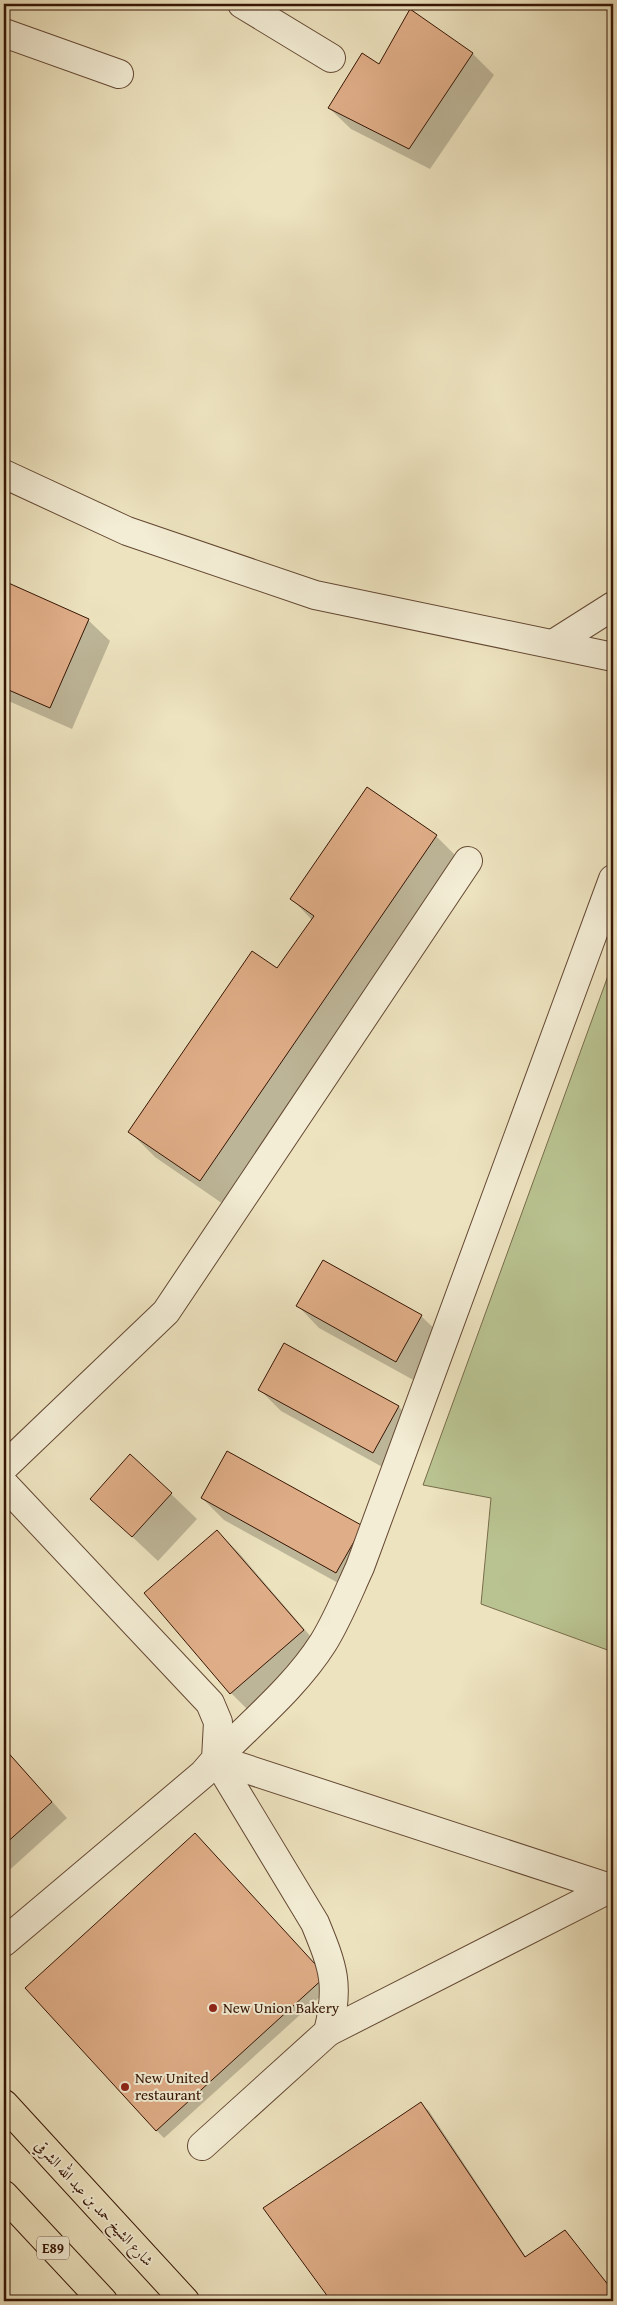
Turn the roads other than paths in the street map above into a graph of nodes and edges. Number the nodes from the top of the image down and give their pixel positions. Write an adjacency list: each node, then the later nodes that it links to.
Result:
1 (242, 4): 3 (street)
2 (4, 33): 4 (street)
3 (331, 58)
4 (118, 74)
5 (4, 474): 7 (street)
6 (613, 606): 7 (street)
7 (553, 644): 8 (street)
8 (613, 657)
9 (468, 861): 11 (street)
10 (613, 879): 13 (street)
11 (4, 1467)
12 (4, 1484): 13 (street)
13 (216, 1759): 14 (street); 15 (street); 16 (street)
14 (612, 1889): 16 (street)
15 (4, 1942)
16 (328, 2032): 18 (street)
17 (4, 2104): 21 (highway, شارع الشيخ حمد بن عبد الله الشرقي)
18 (202, 2146)
19 (4, 2195): 20 (highway, E89)
20 (103, 2301)
21 (185, 2301)

